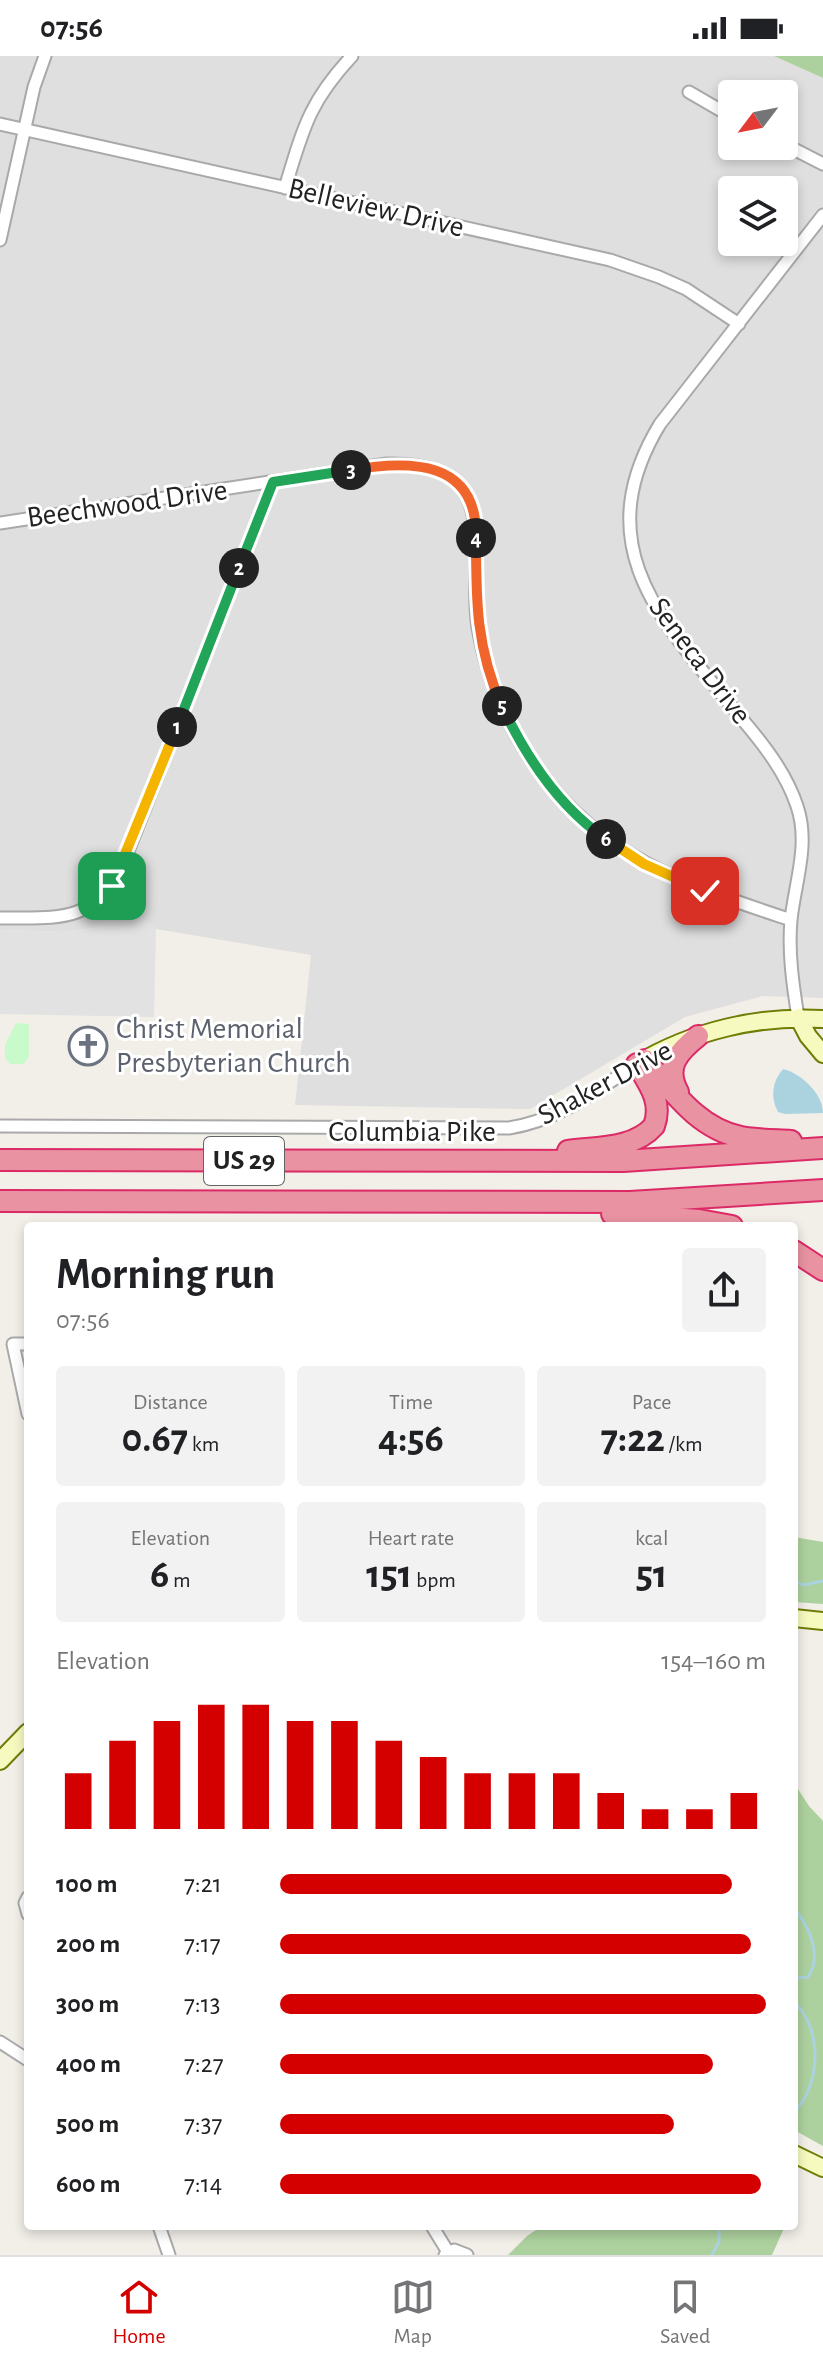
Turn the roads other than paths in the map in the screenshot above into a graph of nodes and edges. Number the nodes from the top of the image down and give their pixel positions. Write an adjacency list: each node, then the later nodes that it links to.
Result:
1 (45, 56): 6 (street)
2 (352, 56): 9 (street)
3 (689, 92): 4 (street)
4 (718, 109)
5 (0, 124): 6 (street, Belleview Drive)
6 (24, 130): 9 (street, Belleview Drive); 11 (street)
7 (798, 151): 8 (street)
8 (823, 164)
9 (285, 188): 12 (street, Belleview Drive)
10 (823, 215): 12 (street, Seneca Drive)
11 (0, 240)
12 (739, 324): 16 (street, Seneca Drive)
13 (273, 482): 14 (street, Beechwood Drive); 15 (street); 16 (street, Beechwood Drive)
14 (0, 523)
15 (0, 918)
16 (791, 920): 17 (street, Seneca Drive)
17 (798, 1017): 18 (street, Shaker Drive); 19 (street, Shaker Drive); 20 (street, Seneca Drive)
18 (823, 1019)
19 (698, 1036): 21 (street, Shaker Drive); 22 (highway)
20 (823, 1054)
21 (641, 1062): 22 (highway); 23 (street, Shaker Drive); 26 (highway)
22 (686, 1106): 24 (highway)
23 (0, 1126)
24 (823, 1146): 26 (highway, Columbia Pike / US 29)
25 (0, 1160): 26 (highway, Columbia Pike / US 29)
26 (489, 1162)
27 (823, 1190): 29 (highway, US 29)
28 (0, 1201): 29 (highway, US 29)
29 (429, 1202): 30 (highway)
30 (710, 1222)
31 (798, 1254): 32 (highway)
32 (823, 1270)
33 (24, 1344): 34 (street)
34 (24, 1395)
35 (798, 1618): 36 (street)
36 (823, 1621)
37 (24, 1736): 38 (street)
38 (0, 1761)
39 (0, 2042): 40 (street)
40 (24, 2057)
41 (798, 2156): 42 (street)
42 (823, 2168)
43 (160, 2230): 46 (street)
44 (434, 2230): 45 (street)
45 (447, 2254): 47 (street)
46 (169, 2255)
47 (467, 2255)

